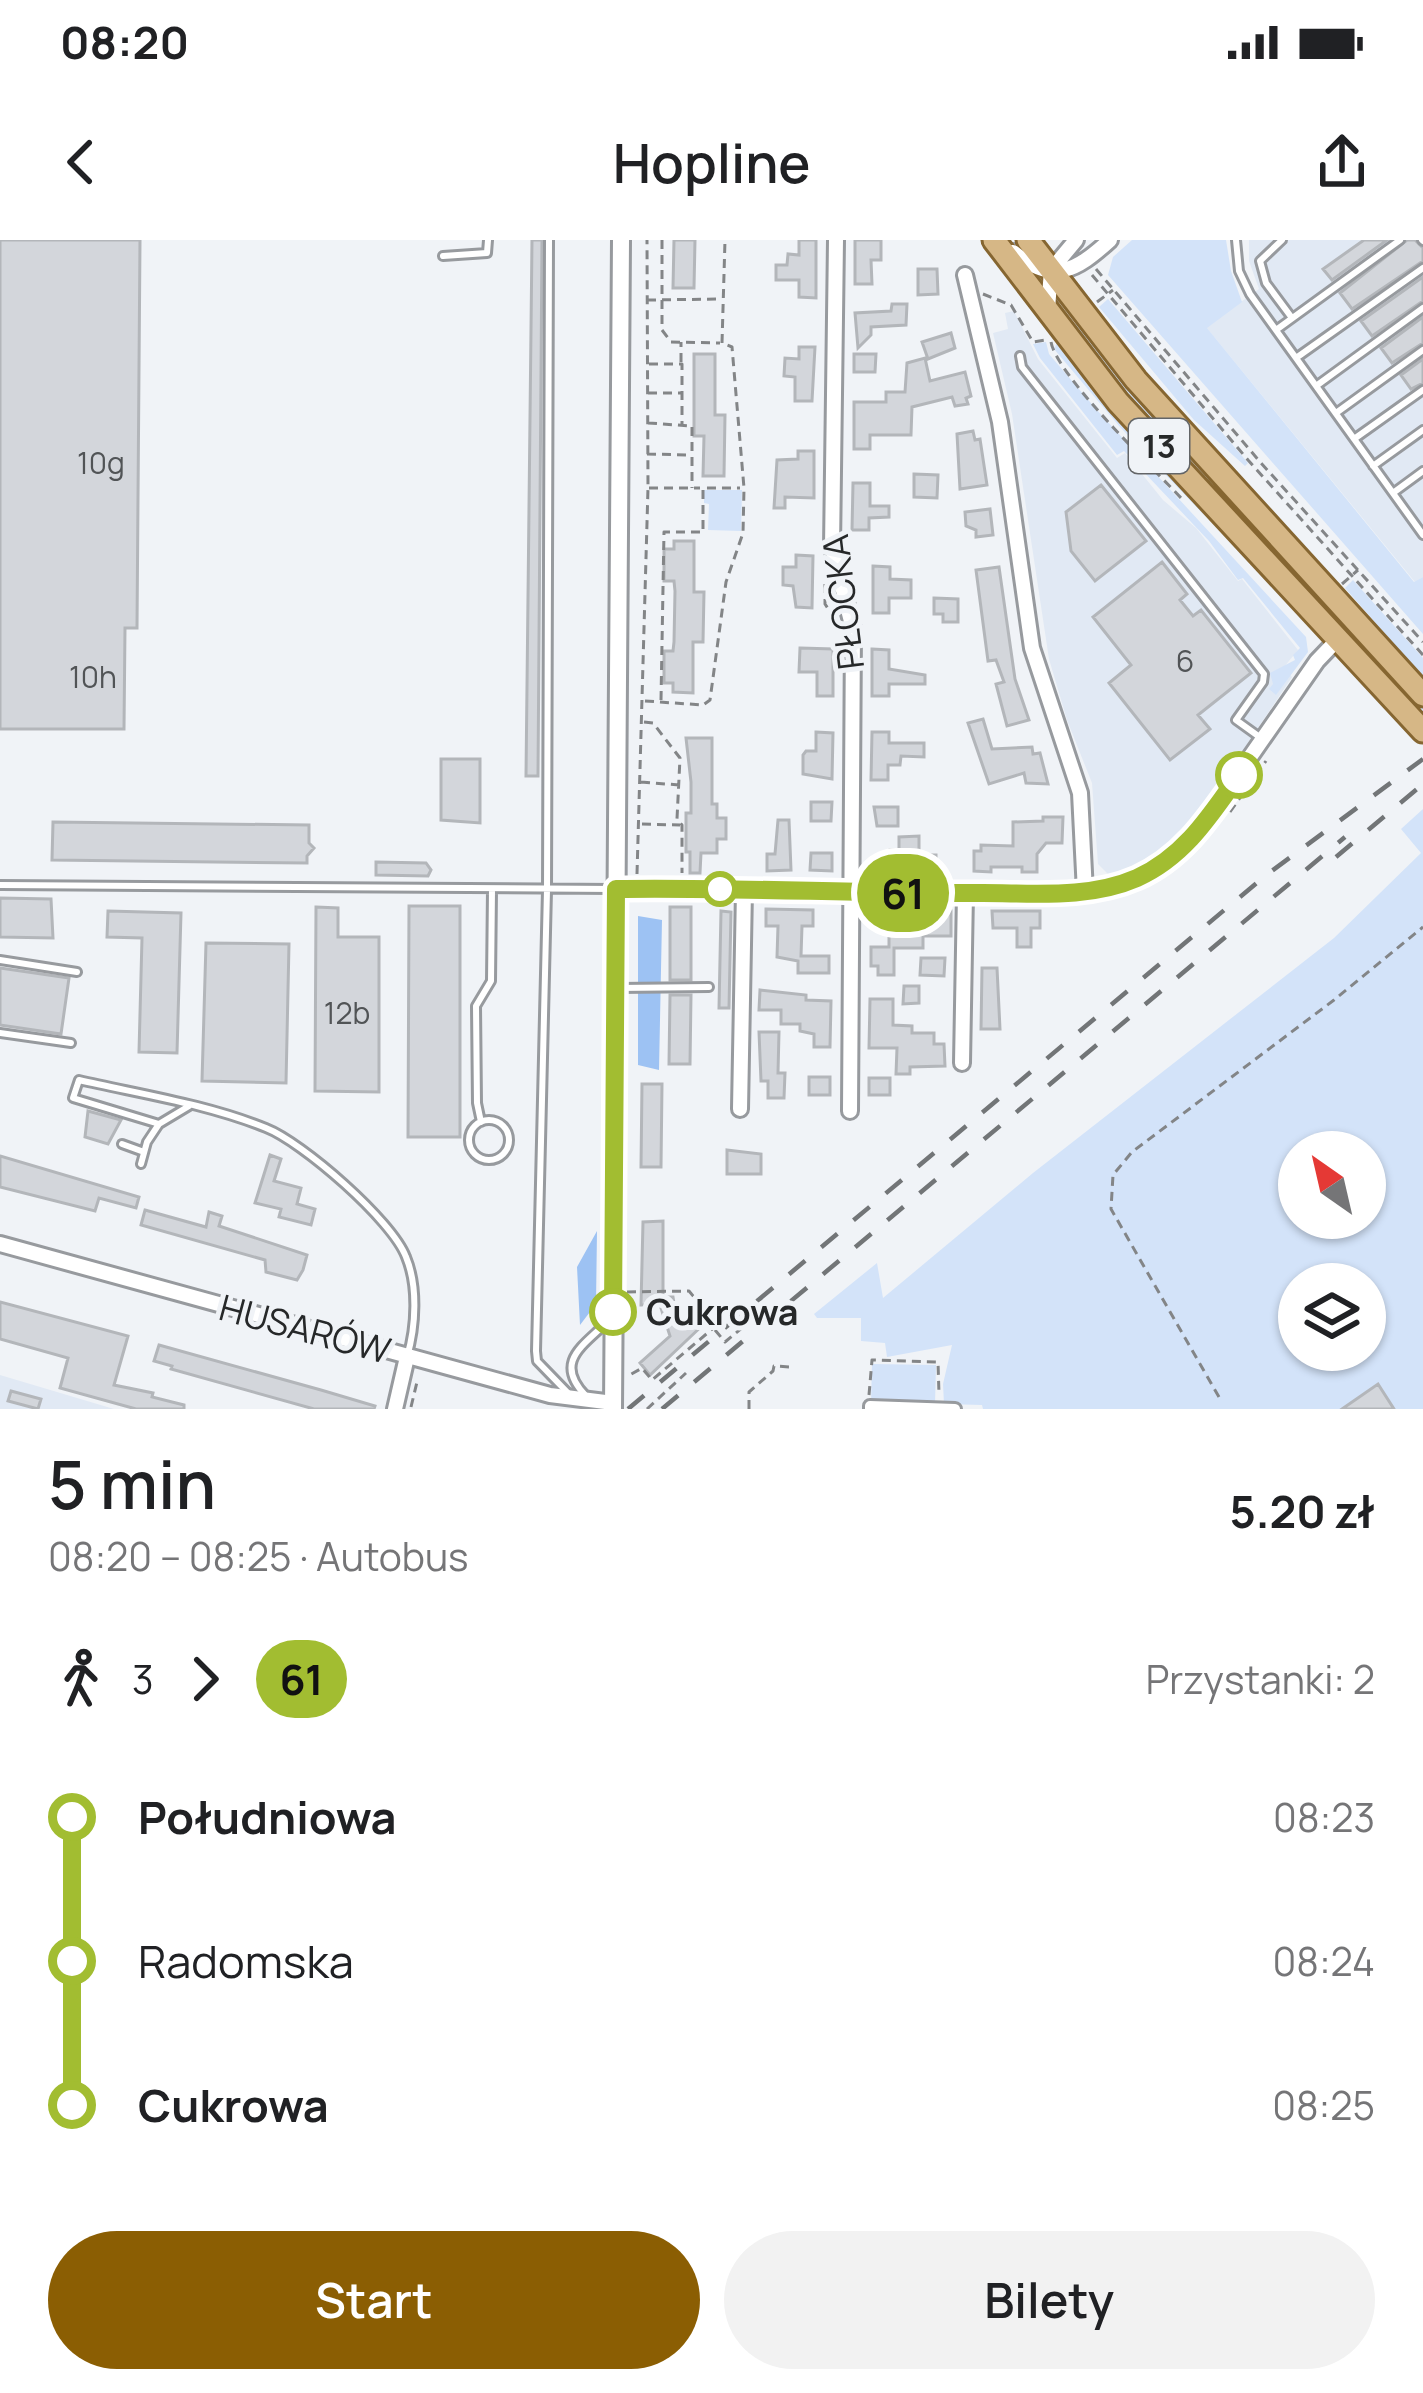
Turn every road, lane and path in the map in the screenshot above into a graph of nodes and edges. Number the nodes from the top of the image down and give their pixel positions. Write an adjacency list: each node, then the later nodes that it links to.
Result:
1 (488, 240): 16 (lane)
2 (549, 240): 76 (lane)
3 (622, 240): 75 (street)
4 (647, 240): 22 (path)
5 (662, 240): 23 (path)
6 (725, 240): 21 (path)
7 (836, 240): 78 (street, PŁOCKA)
8 (997, 240): 19 (street); 26 (main road, 13)
9 (1028, 240): 19 (main road, 13)
10 (1052, 240): 11 (street)
11 (1074, 240): 19 (street)
12 (1110, 240): 17 (street)
13 (1236, 240): 27 (lane)
14 (1282, 240): 25 (lane)
15 (1400, 240): 25 (lane)
16 (443, 256)
17 (1087, 261): 19 (street); 28 (street); 58 (path); 59 (path)
18 (1423, 268): 33 (lane)
19 (1051, 271): 26 (street); 28 (main road, 13)
20 (966, 281): 26 (path); 79 (street)
21 (723, 299): 23 (path); 30 (path)
22 (646, 300): 23 (path); 34 (path)
23 (663, 300): 29 (path)
24 (1423, 308): 36 (lane)
25 (1292, 318): 27 (lane)
26 (1050, 329): 57 (main road, 13)
27 (1276, 330): 33 (lane)
28 (1099, 334): 60 (main road, 13)
29 (681, 342): 30 (path); 35 (path)
30 (722, 343): 52 (path)
31 (1423, 350): 40 (lane)
32 (1020, 356): 65 (lane)
33 (1296, 358): 36 (lane)
34 (648, 364): 35 (path); 38 (path)
35 (681, 364): 39 (path)
36 (1316, 386): 40 (lane)
37 (1423, 390): 44 (lane)
38 (648, 393): 39 (path); 41 (path)
39 (682, 393): 42 (path)
40 (1336, 413): 44 (lane)
41 (648, 423): 42 (path); 45 (path)
42 (682, 425): 46 (path)
43 (1423, 430): 47 (lane)
44 (1354, 440): 47 (lane)
45 (647, 454): 46 (path); 49 (path)
46 (692, 455): 50 (path)
47 (1373, 466): 53 (lane)
48 (1423, 471): 53 (lane)
49 (648, 488): 50 (path); 61 (path)
50 (692, 488): 51 (path)
51 (703, 488): 52 (path); 62 (path)
52 (743, 488): 62 (path)
53 (1393, 493): 55 (lane)
54 (1423, 515): 55 (lane)
55 (1414, 522): 56 (lane)
56 (1423, 535)
57 (1339, 638): 64 (main road, 13); 65 (street)
58 (1423, 642)
59 (1423, 655)
60 (1423, 694)
61 (643, 701): 62 (path); 63 (path)
62 (661, 702)
63 (641, 722): 66 (path); 67 (path)
64 (1423, 731)
65 (1265, 746): 68 (path); 79 (street)
66 (639, 782): 67 (path); 69 (path)
67 (679, 785): 70 (path)
68 (1226, 816)
69 (638, 824): 70 (path); 71 (path)
70 (682, 825): 72 (path)
71 (637, 876)
72 (682, 880)
73 (0, 885): 74 (lane)
74 (492, 889): 76 (lane); 92 (lane)
75 (616, 889): 76 (lane); 77 (street); 85 (street)
76 (547, 890): 107 (lane)
77 (744, 890): 78 (street); 90 (street)
78 (851, 892): 80 (street); 91 (street, PŁOCKA)
79 (1085, 892): 80 (street)
80 (965, 893): 88 (street)
81 (1423, 927): 106 (path)
82 (0, 960): 83 (lane)
83 (77, 972)
84 (709, 987): 85 (lane)
85 (616, 988): 98 (street)
86 (0, 1033): 87 (lane)
87 (71, 1042)
88 (962, 1064)
89 (189, 1106): 93 (lane); 93 (lane); 102 (lane)
90 (740, 1109)
91 (850, 1111)
92 (482, 1122): 92 (lane)
93 (159, 1124): 95 (lane)
94 (122, 1144): 95 (lane)
95 (144, 1152): 96 (lane)
96 (141, 1164)
97 (0, 1244): 102 (street, HUSARÓW)
98 (613, 1293): 100 (street); 101 (path)
99 (767, 1307): 101 (path)
100 (613, 1313): 108 (street); 108 (lane)
101 (713, 1328): 105 (path)
102 (407, 1357): 107 (street, HUSARÓW); 111 (street)
103 (791, 1367): 113 (path)
104 (686, 1373): 112 (path)
105 (626, 1376)
106 (1219, 1397)
107 (571, 1399): 108 (street, HUSARÓW)
108 (607, 1404)
109 (870, 1407): 110 (street); 110 (path)
110 (939, 1408): 114 (street)
111 (395, 1409)
112 (647, 1409)
113 (749, 1409)
114 (955, 1409)

